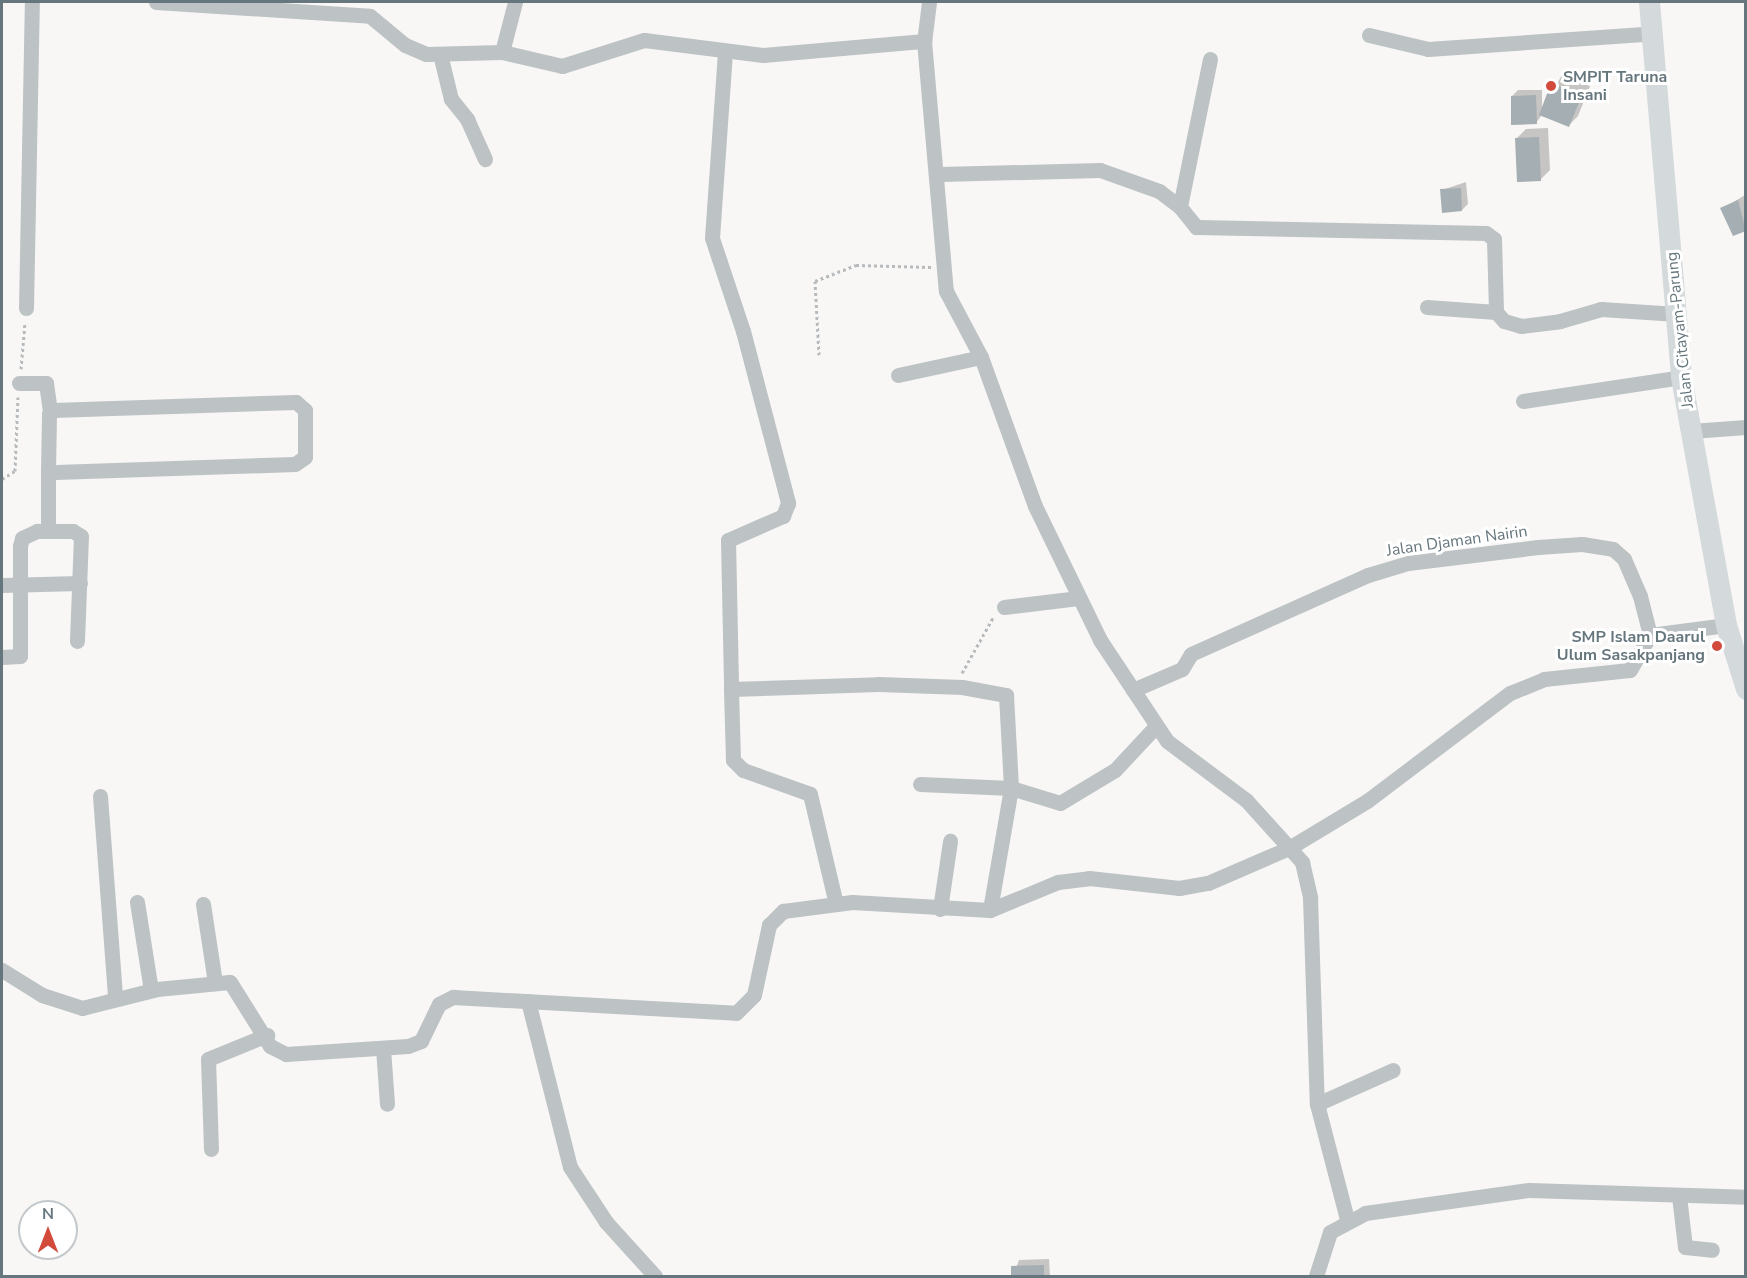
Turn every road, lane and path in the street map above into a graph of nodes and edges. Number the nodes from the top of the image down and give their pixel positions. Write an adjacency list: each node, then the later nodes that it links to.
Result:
1 (32, 2): 18 (street)
2 (156, 2): 11 (street)
3 (515, 2): 9 (street)
4 (929, 2): 8 (street)
5 (1649, 2): 6 (main road, Jalan Citayam-Parung)
6 (1654, 33): 7 (street); 20 (main road, Jalan Citayam-Parung)
7 (1369, 34)
8 (924, 41): 10 (street); 14 (street)
9 (501, 52): 10 (street); 11 (street)
10 (725, 52): 41 (street)
11 (440, 54): 13 (street)
12 (1210, 59): 15 (street)
13 (485, 159)
14 (940, 174): 15 (street); 16 (street)
15 (1180, 207): 19 (street)
16 (942, 268): 21 (path); 22 (street)
17 (1427, 307): 19 (street)
18 (26, 308)
19 (1496, 312): 20 (street)
20 (1677, 314): 24 (main road, Jalan Citayam-Parung)
21 (819, 356)
22 (981, 357): 23 (street); 34 (street)
23 (898, 375)
24 (1681, 377): 26 (street); 29 (main road, Jalan Citayam-Parung)
25 (20, 383): 27 (street)
26 (1522, 401)
27 (50, 411): 30 (street); 30 (street)
28 (1746, 427): 29 (street)
29 (1691, 431): 36 (main road, Jalan Citayam-Parung)
30 (48, 472): 31 (street)
31 (48, 529): 32 (street); 33 (street)
32 (80, 583): 33 (street); 38 (street)
33 (9, 585): 39 (street)
34 (1078, 598): 35 (street); 43 (street)
35 (1004, 607): 40 (path)
36 (1726, 625): 37 (street); 42 (main road, Jalan Citayam-Parung)
37 (1650, 635): 43 (street, Jalan Djaman Nairin); 49 (street)
38 (77, 640)
39 (2, 657)
40 (954, 686): 41 (street); 46 (street)
41 (731, 689): 52 (street)
42 (1746, 689)
43 (1133, 690): 44 (street)
44 (1155, 727): 46 (street); 49 (street)
45 (920, 784): 46 (street)
46 (1011, 788): 54 (street)
47 (100, 796): 58 (street)
48 (950, 841): 53 (street)
49 (1289, 848): 54 (street); 64 (street)
50 (137, 902): 57 (street)
51 (203, 904): 56 (street)
52 (836, 904): 53 (street); 59 (street)
53 (940, 909): 54 (street)
54 (990, 910)
55 (2, 970): 58 (street)
56 (215, 981): 57 (street); 60 (street)
57 (151, 990): 58 (street)
58 (115, 997)
59 (528, 1001): 61 (street); 70 (street)
60 (267, 1035): 61 (street); 65 (street)
61 (383, 1048): 63 (street)
62 (1393, 1070): 64 (street)
63 (387, 1104)
64 (1317, 1104): 68 (street)
65 (211, 1149)
66 (1679, 1196): 67 (street); 68 (street); 69 (street)
67 (1746, 1197)
68 (1347, 1219): 71 (street)
69 (1712, 1250)
70 (655, 1276)
71 (1316, 1276)

